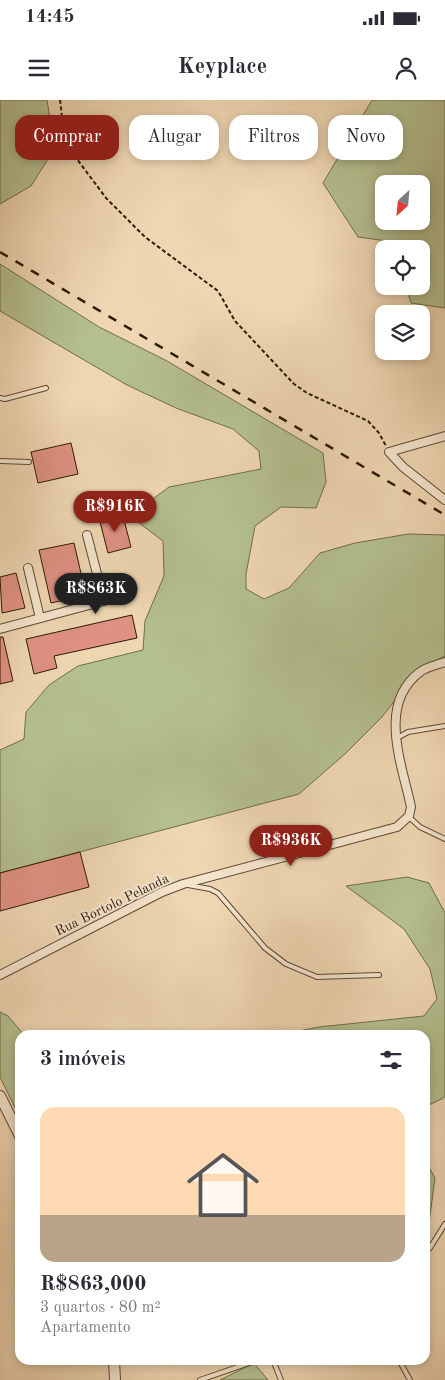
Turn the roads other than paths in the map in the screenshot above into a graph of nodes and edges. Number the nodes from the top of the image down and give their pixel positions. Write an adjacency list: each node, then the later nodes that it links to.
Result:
1 (46, 388): 2 (lane)
2 (0, 398)
3 (445, 436): 6 (street)
4 (0, 461): 5 (lane)
5 (28, 462)
6 (445, 500)
7 (87, 535): 9 (street)
8 (28, 568): 9 (street)
9 (40, 618): 10 (street)
10 (0, 629)
11 (445, 662): 13 (street)
12 (445, 726): 13 (lane)
13 (396, 739): 14 (street)
14 (409, 816): 15 (lane); 16 (street, Rua Bortolo Pelanda)
15 (445, 839)
16 (183, 884): 17 (street, Rua Bortolo Pelanda); 18 (lane)
17 (0, 975)
18 (379, 975)
19 (0, 1096): 20 (street)
20 (15, 1126)
21 (445, 1224): 23 (lane)
22 (445, 1235): 23 (lane)
23 (438, 1236): 24 (lane)
24 (430, 1246)
25 (114, 1365): 29 (street)
26 (244, 1365): 30 (lane)
27 (275, 1365): 31 (lane)
28 (402, 1365): 32 (lane)
29 (115, 1380)
30 (200, 1380)
31 (281, 1380)
32 (410, 1380)

